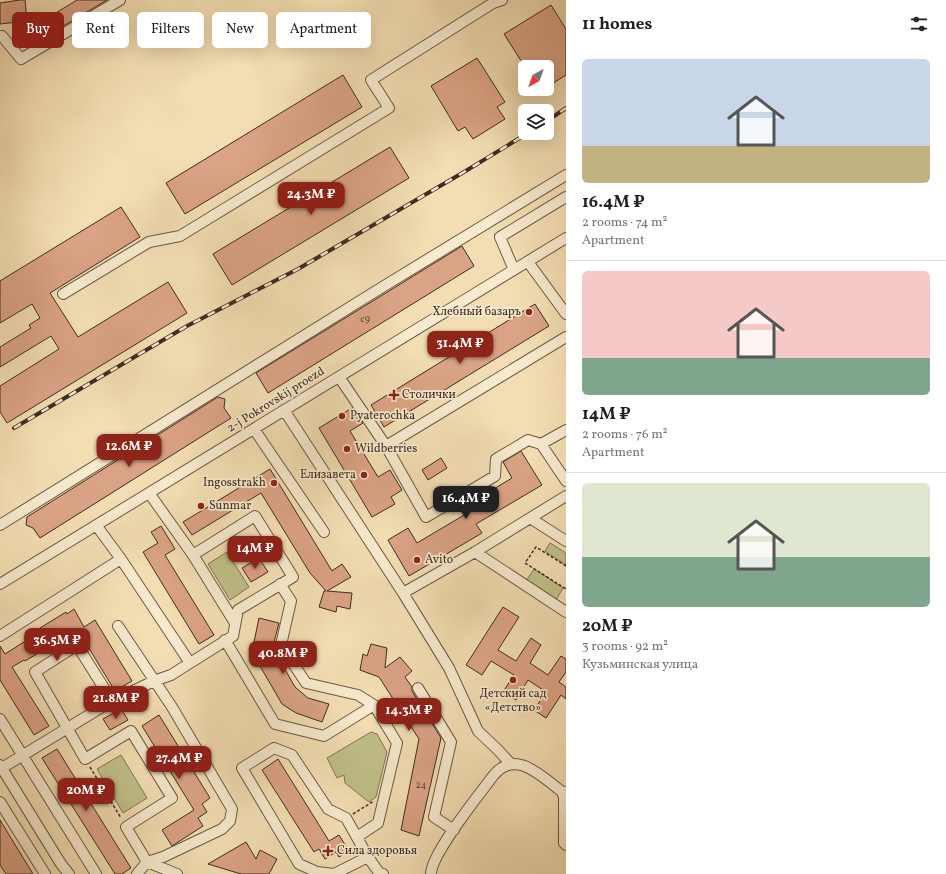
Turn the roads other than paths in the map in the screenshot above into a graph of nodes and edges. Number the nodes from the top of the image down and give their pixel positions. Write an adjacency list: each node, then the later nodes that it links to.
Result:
1 (120, 0): 3 (street)
2 (502, 0): 9 (street)
3 (0, 36)
4 (566, 175): 22 (street)
5 (566, 197): 8 (street)
6 (566, 238): 7 (street, 2-j Pokrovskij proezd)
7 (528, 262): 8 (street, 2-j Pokrovskij proezd); 10 (street)
8 (514, 270): 12 (street, 2-j Pokrovskij proezd)
9 (63, 294)
10 (566, 314)
11 (566, 337): 17 (street)
12 (339, 377): 13 (street, 2-j Pokrovskij proezd); 17 (street)
13 (284, 410): 14 (street, 2-j Pokrovskij proezd); 31 (street)
14 (254, 429): 19 (street, 2-j Pokrovskij proezd); 24 (street)
15 (566, 430): 16 (street)
16 (541, 444): 17 (street); 18 (street)
17 (386, 446)
18 (566, 482)
19 (149, 493): 23 (street, 2-j Pokrovskij proezd); 27 (street)
20 (566, 496): 21 (street)
21 (530, 518): 25 (street); 26 (street)
22 (0, 525)
23 (96, 525): 28 (street); 29 (street, 2-j Pokrovskij proezd)
24 (324, 532)
25 (566, 540)
26 (475, 552): 31 (street); 32 (street)
27 (193, 555): 30 (street); 33 (street)
28 (121, 559): 35 (street); 37 (street)
29 (0, 584)
30 (280, 584): 33 (street); 41 (street)
31 (403, 593): 45 (street)
32 (566, 612)
33 (235, 624): 36 (street)
34 (118, 626): 38 (street)
35 (0, 636)
36 (225, 640): 37 (street); 41 (street)
37 (190, 663): 38 (street)
38 (154, 680): 40 (street); 53 (street)
39 (418, 688): 49 (street)
40 (112, 701): 43 (street); 43 (street)
41 (374, 705): 50 (street)
42 (0, 719): 44 (street)
43 (66, 728): 44 (street); 53 (street)
44 (22, 756): 46 (street); 56 (street)
45 (511, 764): 47 (street); 49 (street)
46 (1, 766): 55 (street)
47 (564, 792): 51 (street)
48 (0, 802): 54 (street)
49 (454, 830): 60 (street)
50 (357, 837): 52 (street); 52 (street)
51 (566, 845)
52 (368, 857): 59 (street)
53 (146, 862): 57 (street); 58 (street)
54 (45, 874)
55 (69, 874)
56 (96, 874)
57 (137, 874)
58 (177, 874)
59 (383, 874)
60 (430, 874)

